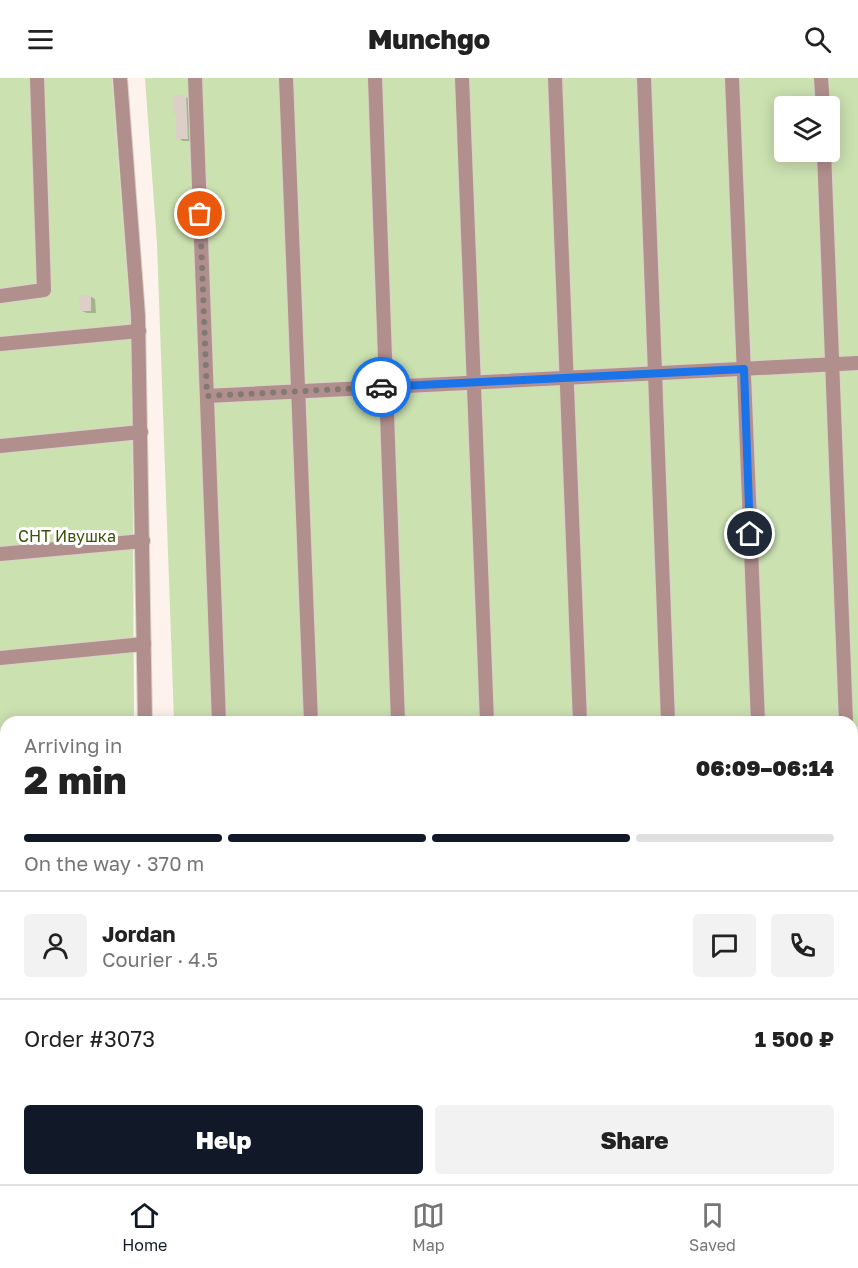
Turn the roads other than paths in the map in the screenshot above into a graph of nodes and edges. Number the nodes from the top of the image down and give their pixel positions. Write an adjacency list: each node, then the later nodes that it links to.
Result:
1 (37, 78): 13 (street)
2 (120, 78): 14 (street)
3 (195, 78): 24 (street)
4 (286, 78): 23 (street)
5 (375, 78): 22 (street)
6 (462, 78): 21 (street)
7 (555, 78): 20 (street)
8 (644, 78): 19 (street)
9 (732, 78): 18 (street)
10 (821, 78): 11 (street)
11 (822, 96)
12 (824, 162): 17 (street)
13 (0, 296)
14 (139, 331): 15 (street); 25 (street)
15 (0, 344)
16 (858, 363): 17 (street)
17 (832, 364): 18 (street); 39 (street)
18 (744, 369): 19 (street); 38 (street)
19 (655, 374): 20 (street); 37 (street)
20 (566, 378): 21 (street); 36 (street)
21 (474, 382): 22 (street); 35 (street)
22 (386, 387): 23 (street); 34 (street)
23 (298, 391): 24 (street); 33 (street)
24 (207, 396): 32 (street)
25 (141, 432): 26 (street); 27 (street)
26 (0, 446)
27 (143, 542): 28 (street); 29 (street)
28 (0, 554)
29 (144, 644): 30 (street); 31 (street)
30 (0, 658)
31 (145, 716)
32 (219, 716)
33 (311, 716)
34 (398, 716)
35 (487, 716)
36 (580, 716)
37 (668, 716)
38 (758, 716)
39 (846, 716)

